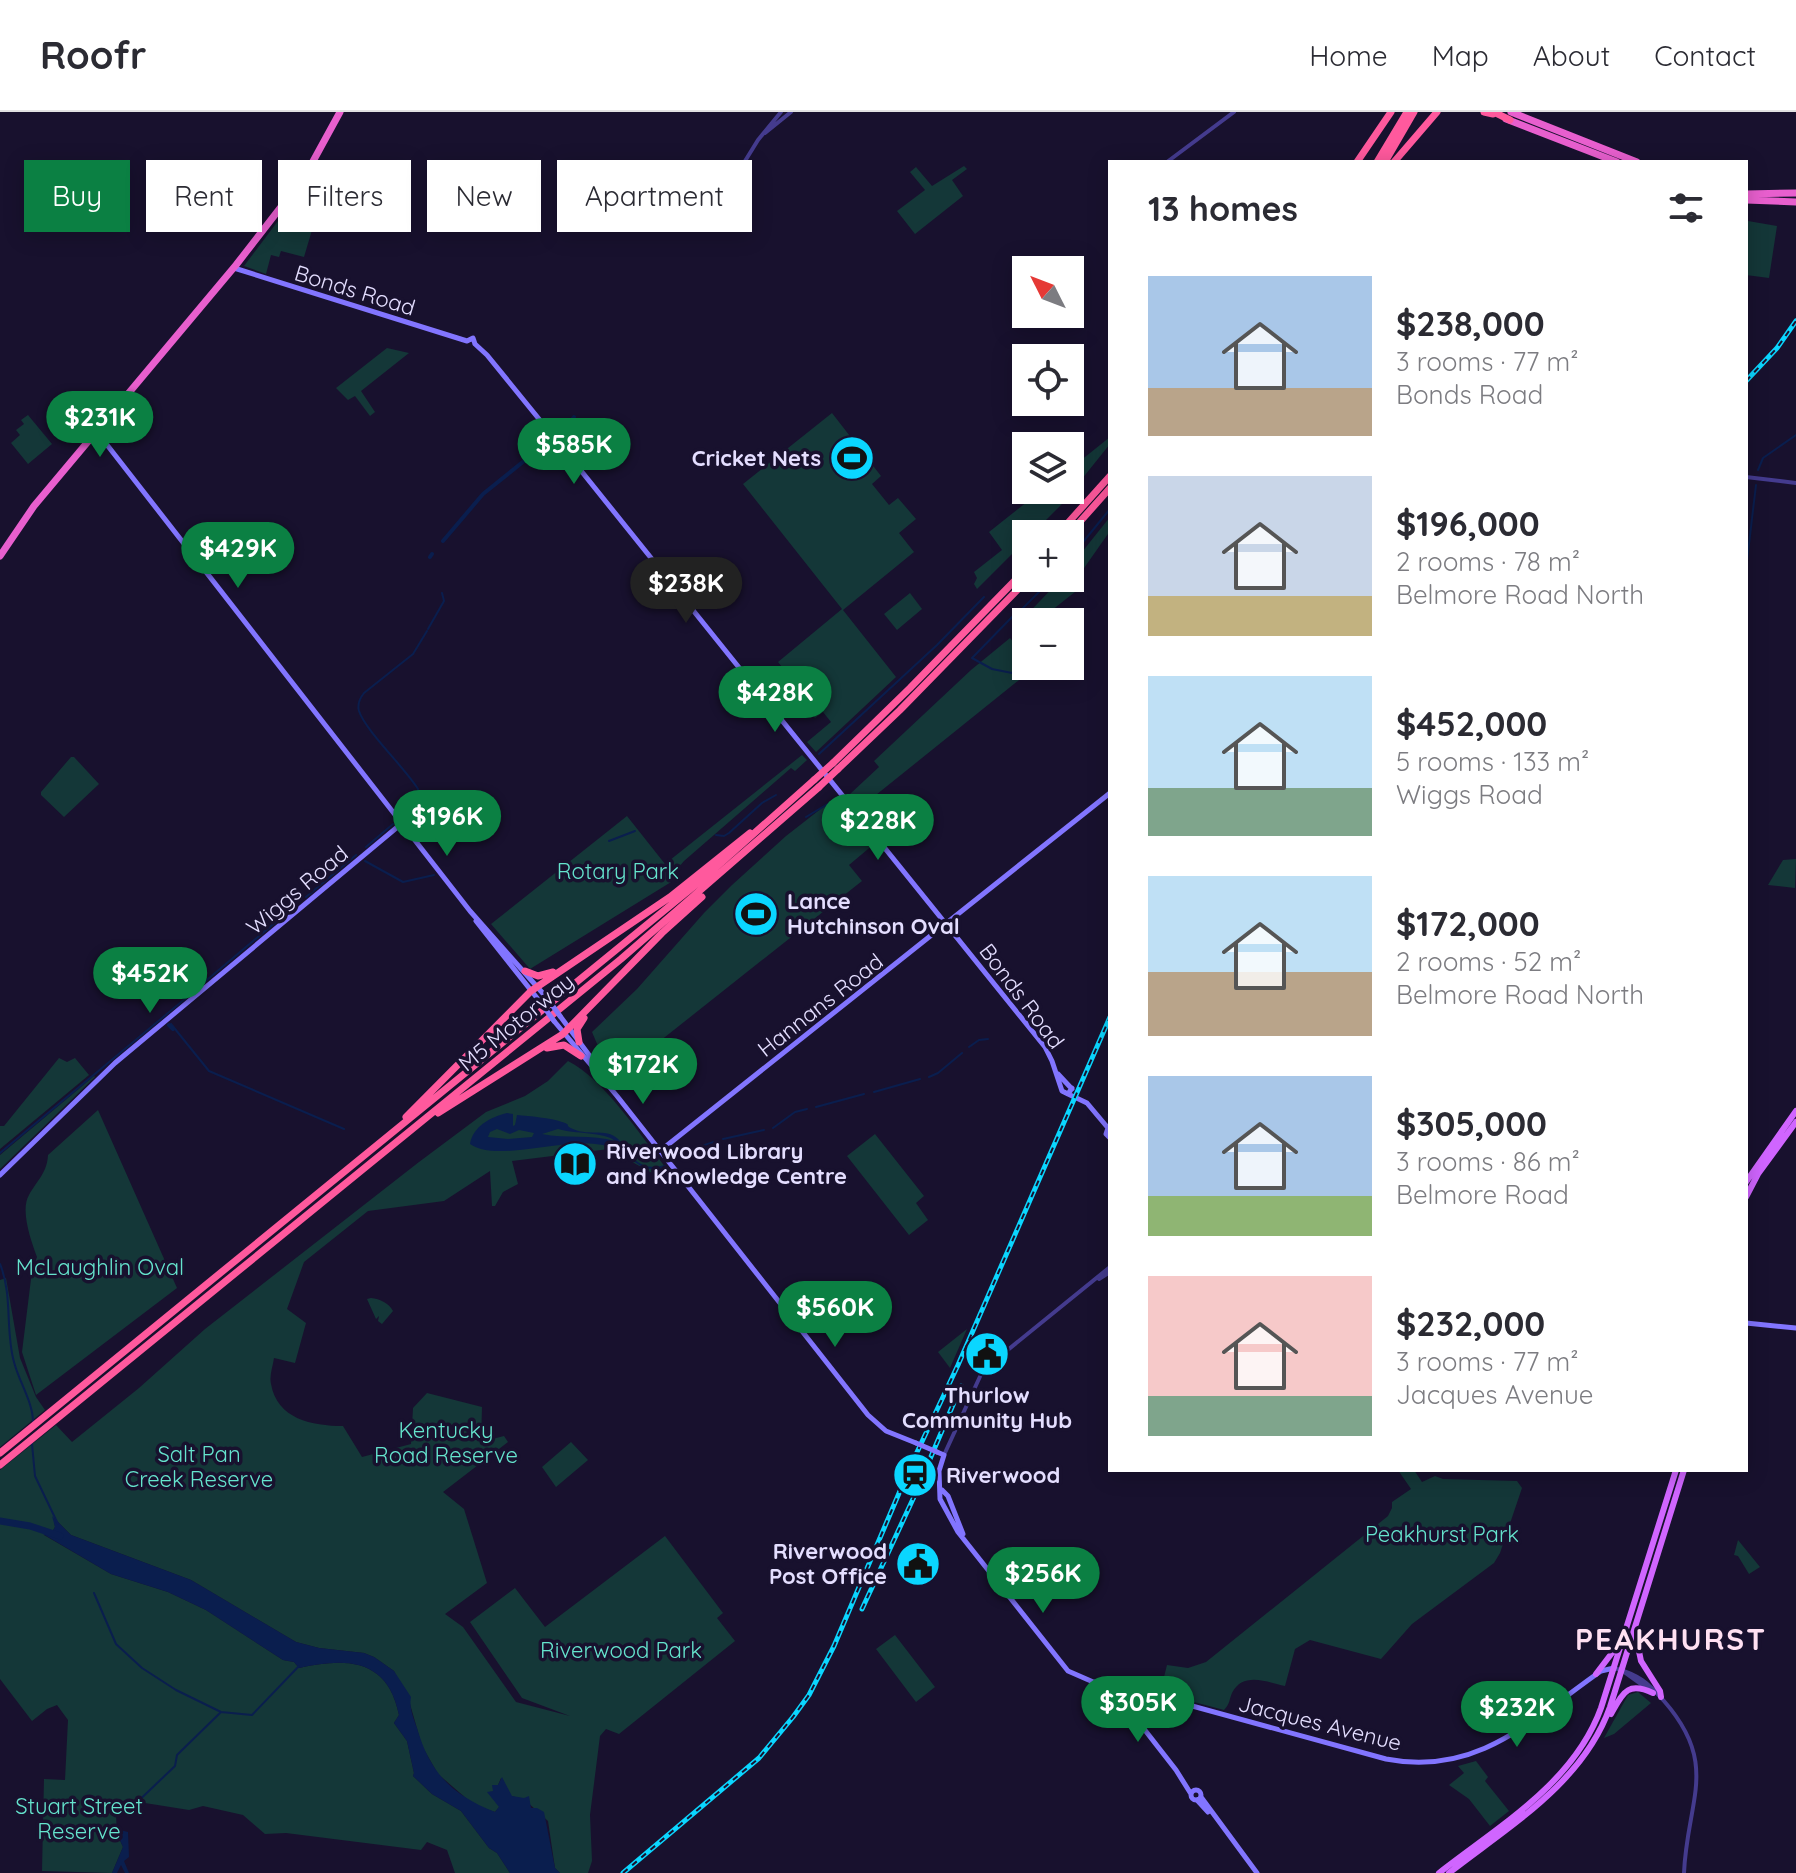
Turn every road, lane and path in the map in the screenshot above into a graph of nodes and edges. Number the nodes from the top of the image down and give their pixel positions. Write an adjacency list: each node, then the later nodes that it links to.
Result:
1 (340, 112): 26 (highway)
2 (781, 112): 13 (street)
3 (791, 112): 13 (street)
4 (1234, 112): 15 (street)
5 (1390, 112): 16 (highway)
6 (1407, 112): 17 (highway)
7 (1414, 112): 18 (highway)
8 (1430, 112): 12 (highway)
9 (1437, 112): 12 (highway)
10 (1490, 112): 11 (highway)
11 (1510, 116): 20 (highway); 21 (highway)
12 (1424, 124): 19 (highway)
13 (763, 134): 14 (street)
14 (746, 160)
15 (1170, 160)
16 (1358, 160)
17 (1378, 160)
18 (1386, 160)
19 (1396, 160)
20 (1612, 160)
21 (1631, 160)
22 (1796, 193): 23 (highway)
23 (1748, 194)
24 (1748, 200): 25 (highway)
25 (1796, 202)
26 (234, 268): 27 (highway); 43 (main road, Bonds Road)
27 (97, 432): 34 (highway); 40 (main road)
28 (1748, 477): 30 (street)
29 (1108, 478): 32 (highway)
30 (1796, 483)
31 (1108, 490): 33 (highway)
32 (1071, 520)
33 (1081, 520)
34 (0, 556)
35 (1012, 584): 37 (highway, M5 Motorway)
36 (1015, 592): 37 (highway, M5 Motorway)
37 (835, 766): 38 (highway, M5 Motorway, bridge)
38 (816, 783): 41 (highway, M5 Motorway); 44 (highway); 60 (highway, M5 Motorway)
39 (1108, 795): 43 (main road, Hannans Road)
40 (401, 824): 42 (main road); 61 (main road, Wiggs Road)
41 (740, 857): 47 (highway); 58 (highway, M5 Motorway)
42 (474, 917): 45 (main road); 46 (main road)
43 (947, 925): 52 (main road, Bonds Road); 59 (main road, Hannans Road)
44 (563, 969): 45 (highway); 46 (highway)
45 (525, 971): 46 (main road)
46 (535, 989): 48 (main road, bridge); 48 (main road, bridge); 60 (highway)
47 (591, 1006): 48 (highway); 49 (highway)
48 (566, 1031): 49 (main road); 50 (main road); 51 (highway)
49 (579, 1042): 53 (main road)
50 (581, 1056): 51 (highway); 53 (main road)
51 (519, 1062): 58 (highway)
52 (1055, 1070): 54 (main road, Bonds Road); 54 (main road, Bonds Road)
53 (603, 1079): 59 (main road)
54 (1069, 1088): 57 (main road, Bonds Road)
55 (1796, 1111): 62 (main road)
56 (1796, 1122): 63 (main road)
57 (1108, 1126)
58 (388, 1150): 67 (highway, M5 Motorway)
59 (660, 1151): 69 (main road, bridge)
60 (364, 1157): 67 (highway, M5 Motorway)
61 (0, 1175)
62 (1748, 1179)
63 (1748, 1193)
64 (1108, 1270): 69 (street)
65 (1748, 1323): 66 (main road)
66 (1796, 1328)
67 (61, 1410): 68 (highway, M5 Motorway); 70 (highway, M5 Motorway)
68 (0, 1453)
69 (941, 1454): 79 (main road)
70 (0, 1465)
71 (1675, 1472): 74 (main road)
72 (1683, 1472): 73 (main road)
73 (1635, 1629): 76 (main road); 82 (main road)
74 (1625, 1633): 75 (main road); 77 (main road)
75 (1614, 1668): 76 (street); 77 (main road, Jacques Avenue); 78 (main road)
76 (1622, 1670): 81 (street); 82 (street); 84 (main road)
77 (1595, 1675): 78 (main road); 80 (main road, Jacques Avenue)
78 (1610, 1681): 86 (main road)
79 (1095, 1682): 80 (main road, Jacques Avenue); 83 (main road)
80 (1139, 1693): 83 (main road)
81 (1653, 1693): 82 (street); 84 (main road)
82 (1661, 1697): 88 (street)
83 (1123, 1702): 85 (main road)
84 (1602, 1728): 87 (main road)
85 (1257, 1873)
86 (1439, 1873)
87 (1449, 1873)
88 (1684, 1873)

